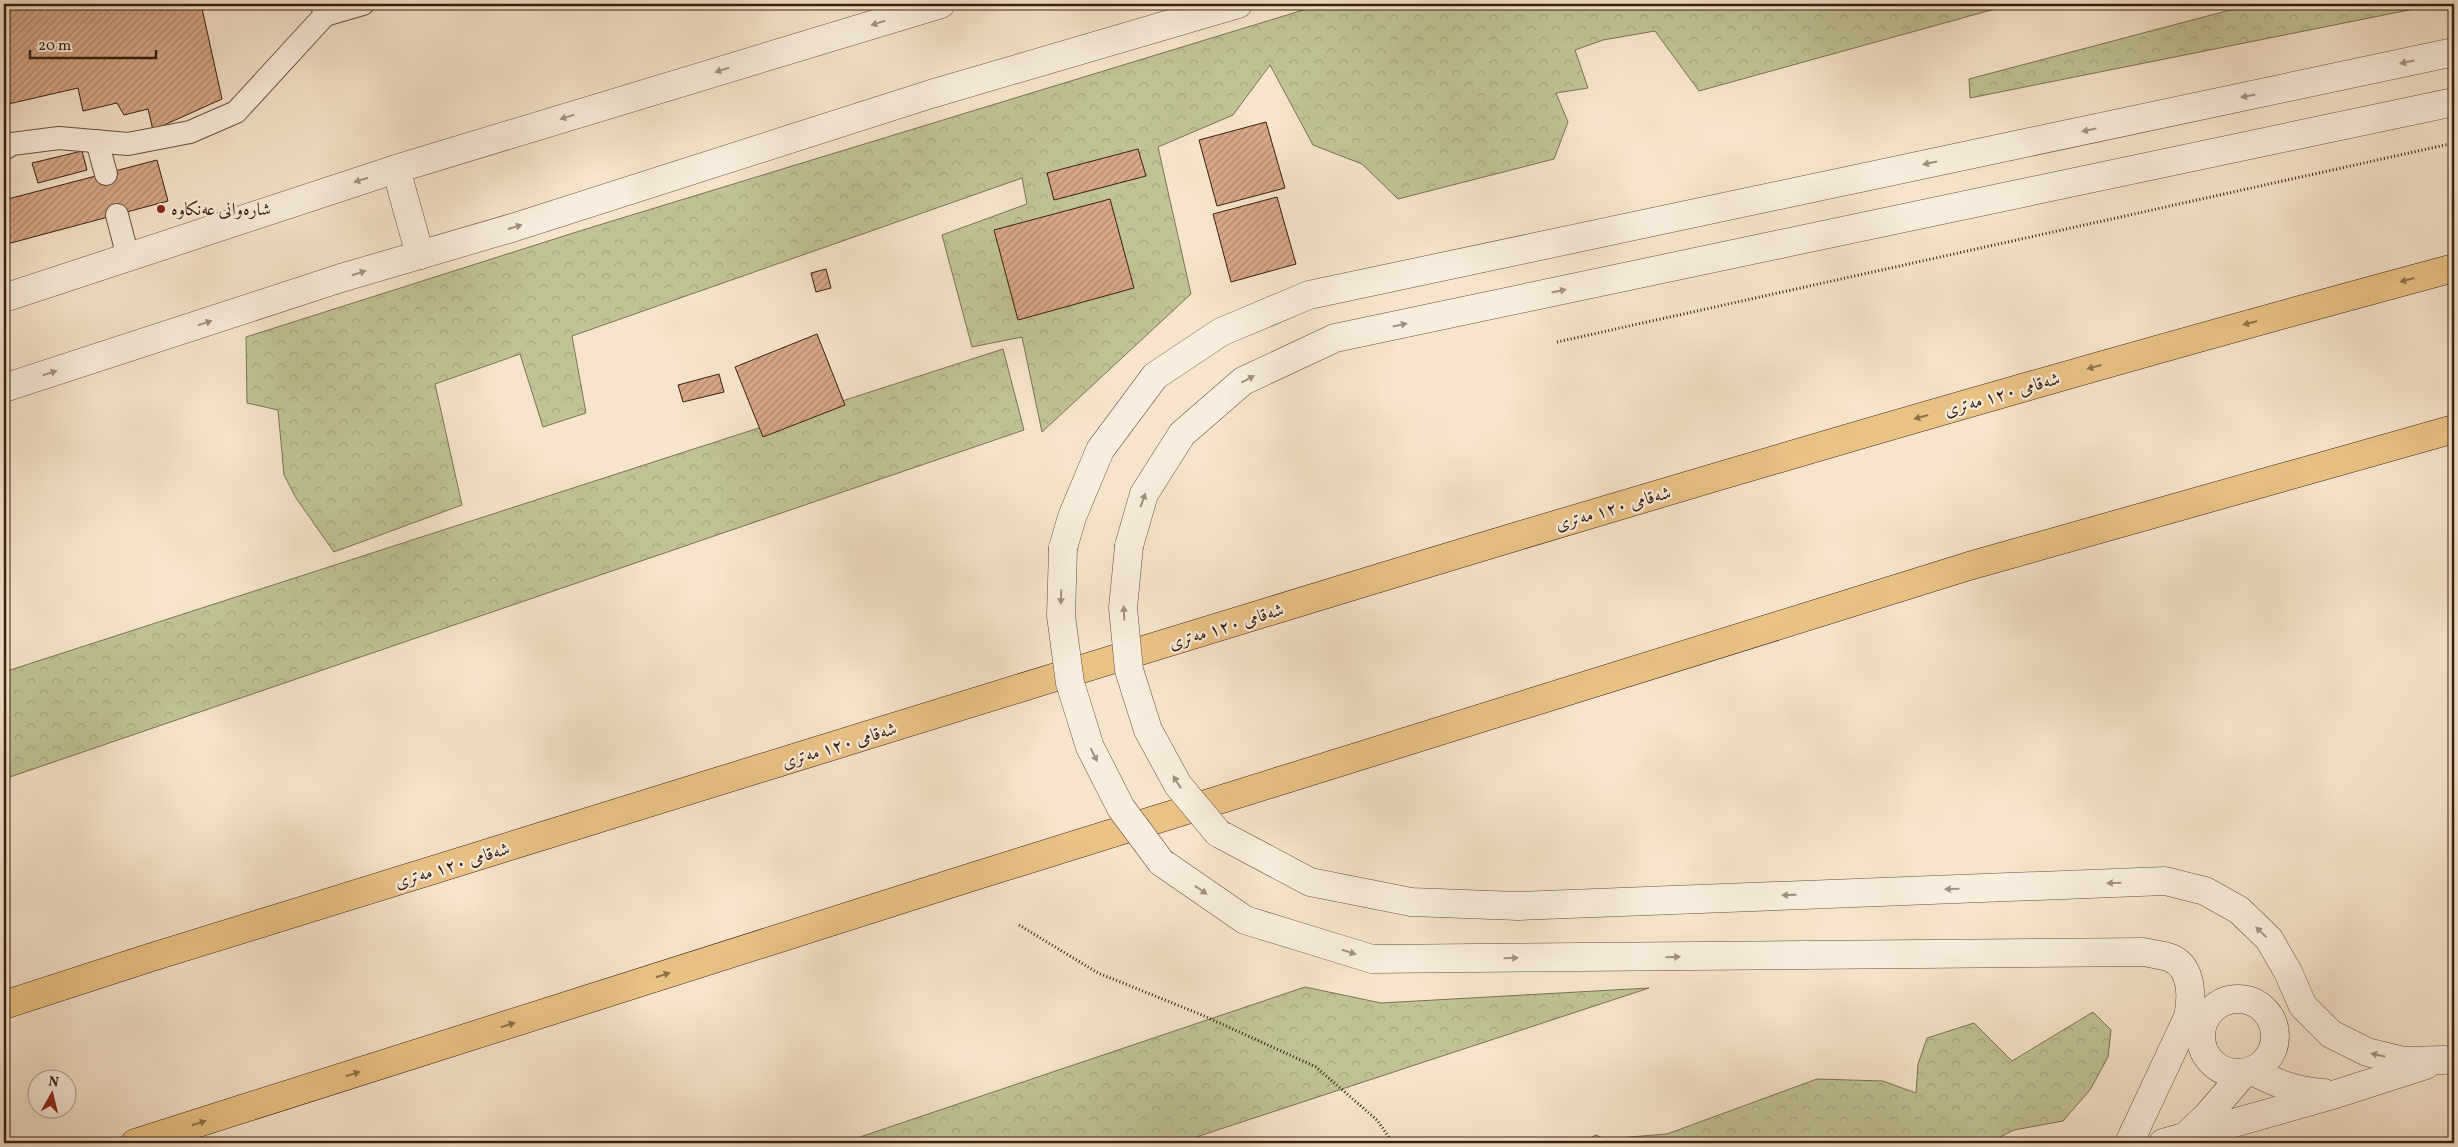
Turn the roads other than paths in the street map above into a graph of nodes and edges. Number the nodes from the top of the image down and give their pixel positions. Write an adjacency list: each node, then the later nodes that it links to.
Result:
1 (363, 4): 4 (lane)
2 (941, 4): 9 (street, one-way to 9)
3 (1238, 4): 12 (street, one-way to 3)
4 (323, 10): 7 (lane)
5 (2454, 52): 20 (street, one-way to 20, bridge)
6 (2454, 102): 18 (street, one-way to 6, bridge)
7 (97, 141): 8 (lane); 10 (lane)
8 (4, 149)
9 (396, 169): 12 (street); 13 (street, one-way to 13)
10 (106, 174)
11 (117, 215): 13 (lane)
12 (420, 255): 16 (street, one-way to 12)
13 (128, 257): 15 (street)
14 (2454, 268): 19 (highway, شەقامی ١٢٠ مەتری, one-way to 19)
15 (4, 298)
16 (4, 388)
17 (2454, 430): 26 (highway, one-way to 17)
18 (2288, 972): 21 (street); 22 (street, one-way to 18)
19 (4, 1005)
20 (2199, 1008): 21 (street); 23 (street); 27 (street)
21 (2274, 1023): 23 (street)
22 (2449, 1059): 24 (street)
23 (2248, 1073): 24 (street); 25 (street)
24 (2336, 1094): 25 (street)
25 (2175, 1139)
26 (136, 1143)
27 (2128, 1143)

